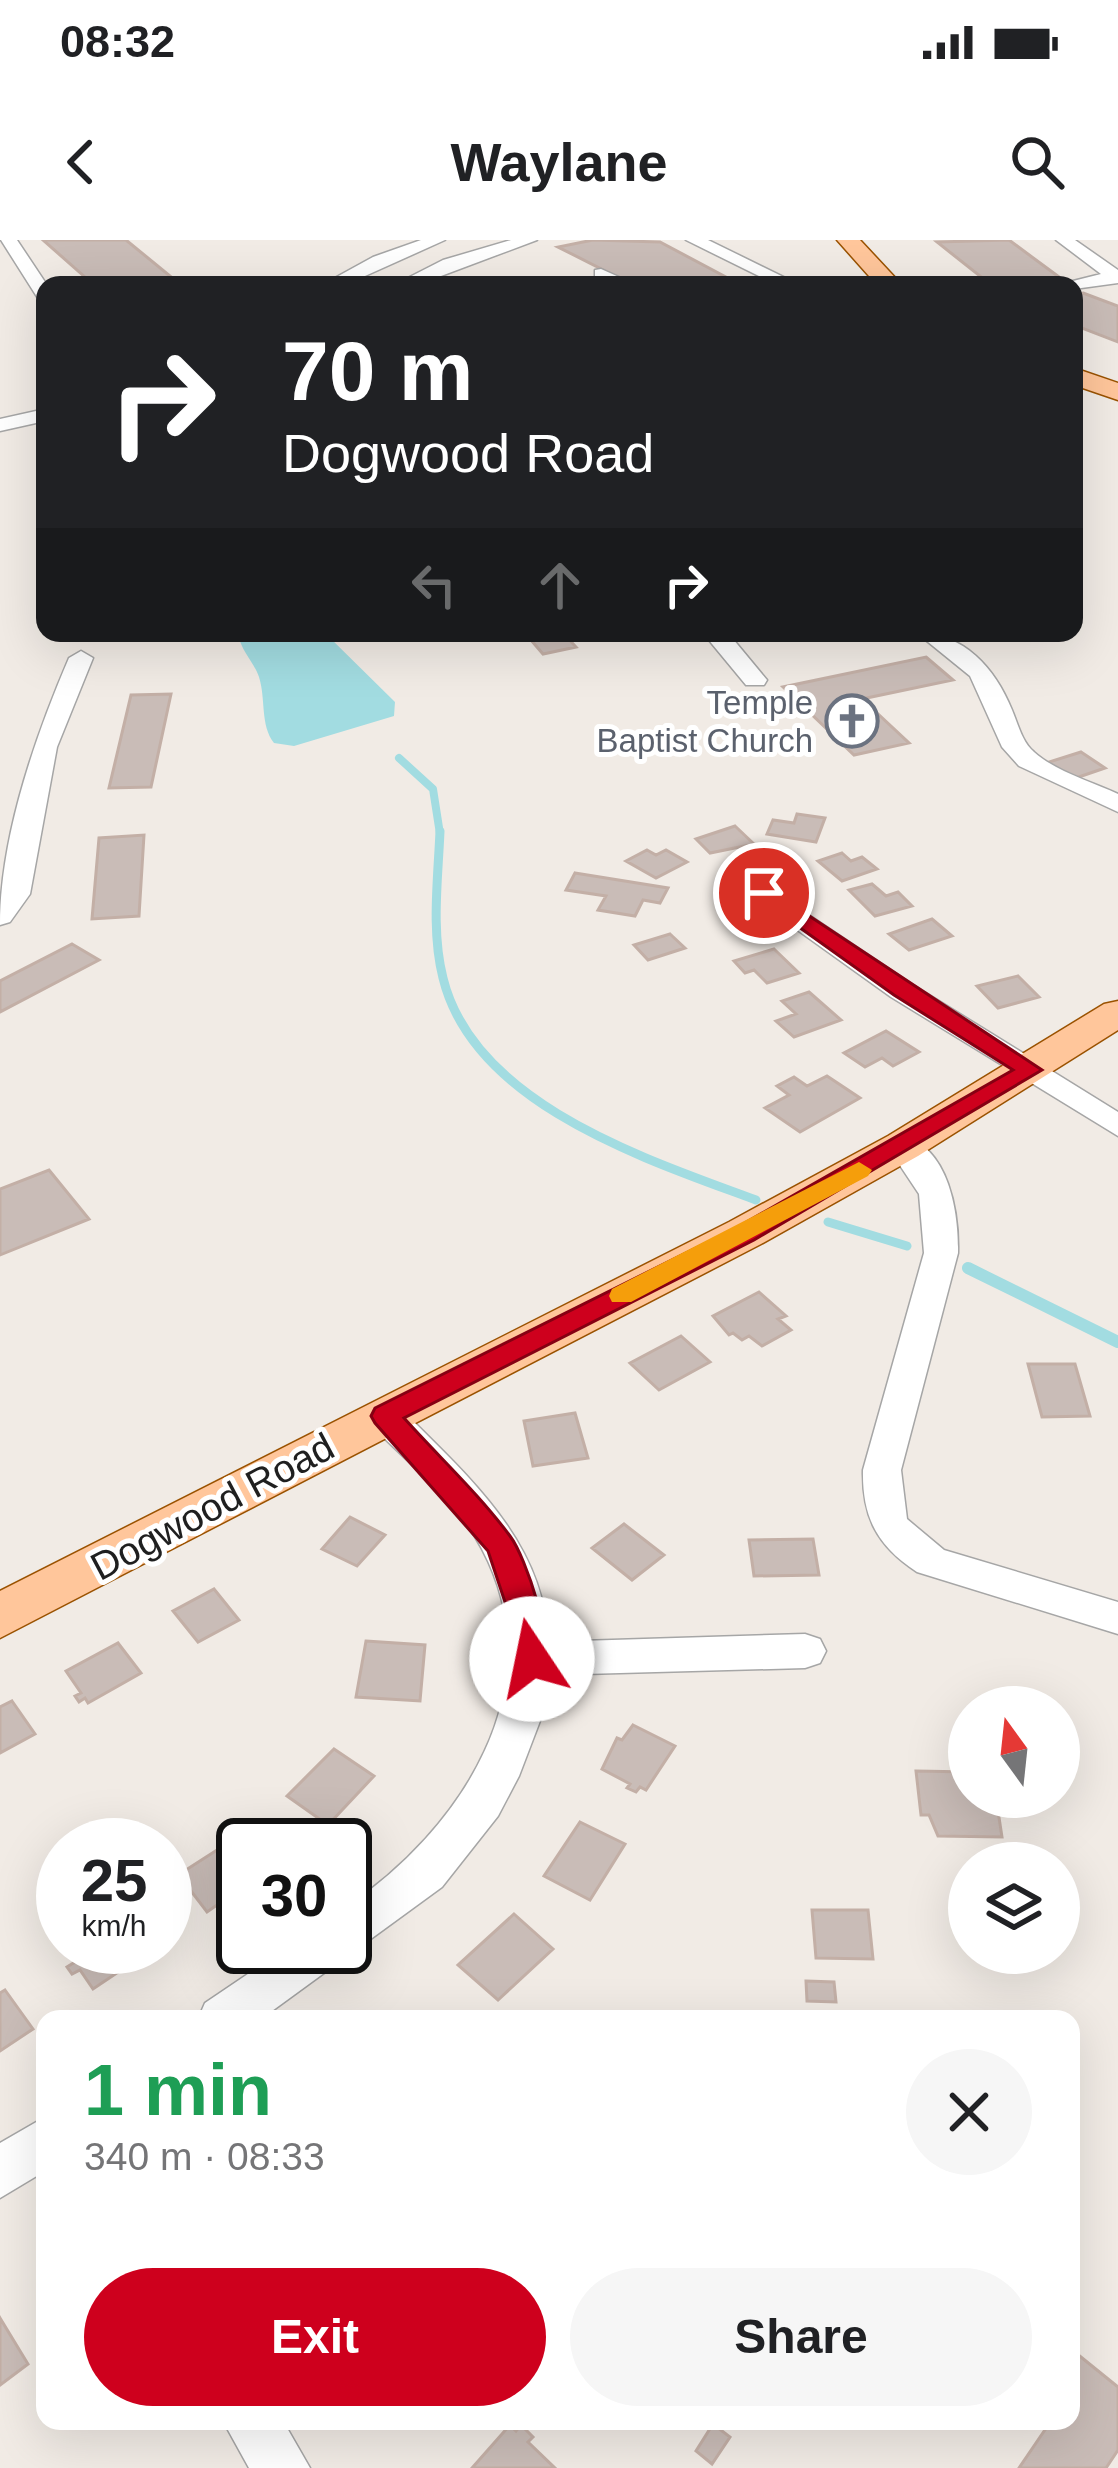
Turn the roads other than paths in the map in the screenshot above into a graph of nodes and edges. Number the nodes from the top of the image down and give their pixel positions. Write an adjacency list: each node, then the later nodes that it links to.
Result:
1 (9, 240): 14 (street)
2 (437, 240): 8 (street)
3 (530, 240): 9 (street)
4 (694, 240): 11 (street)
5 (848, 240): 12 (main road)
6 (1064, 240): 13 (street)
7 (601, 274): 10 (street)
8 (349, 276)
9 (423, 276)
10 (605, 276)
11 (771, 276)
12 (882, 276)
13 (1116, 277): 15 (street)
14 (36, 282)
15 (1083, 282)
16 (1083, 379): 17 (main road)
17 (1118, 392)
18 (36, 417): 19 (street)
19 (0, 425)
20 (723, 642): 23 (street)
21 (941, 642): 24 (street)
22 (81, 658): 25 (street)
23 (755, 680)
24 (1118, 804)
25 (32, 816): 26 (street); 28 (street)
26 (0, 818)
27 (764, 893): 30 (street)
28 (0, 916)
29 (1118, 1013): 30 (main road, Dogwood Road)
30 (1030, 1070): 31 (street); 32 (main road, Dogwood Road)
31 (1118, 1126)
32 (903, 1146): 33 (main road, Dogwood Road); 35 (street)
33 (385, 1416): 34 (main road, Dogwood Road); 37 (street)
34 (0, 1616)
35 (1118, 1618)
36 (805, 1651): 37 (street)
37 (532, 1659): 38 (street)
38 (372, 1914)
39 (287, 1974): 40 (street)
40 (235, 2010)
41 (36, 2147): 42 (street)
42 (0, 2173)
43 (256, 2430): 44 (street)
44 (282, 2468)

